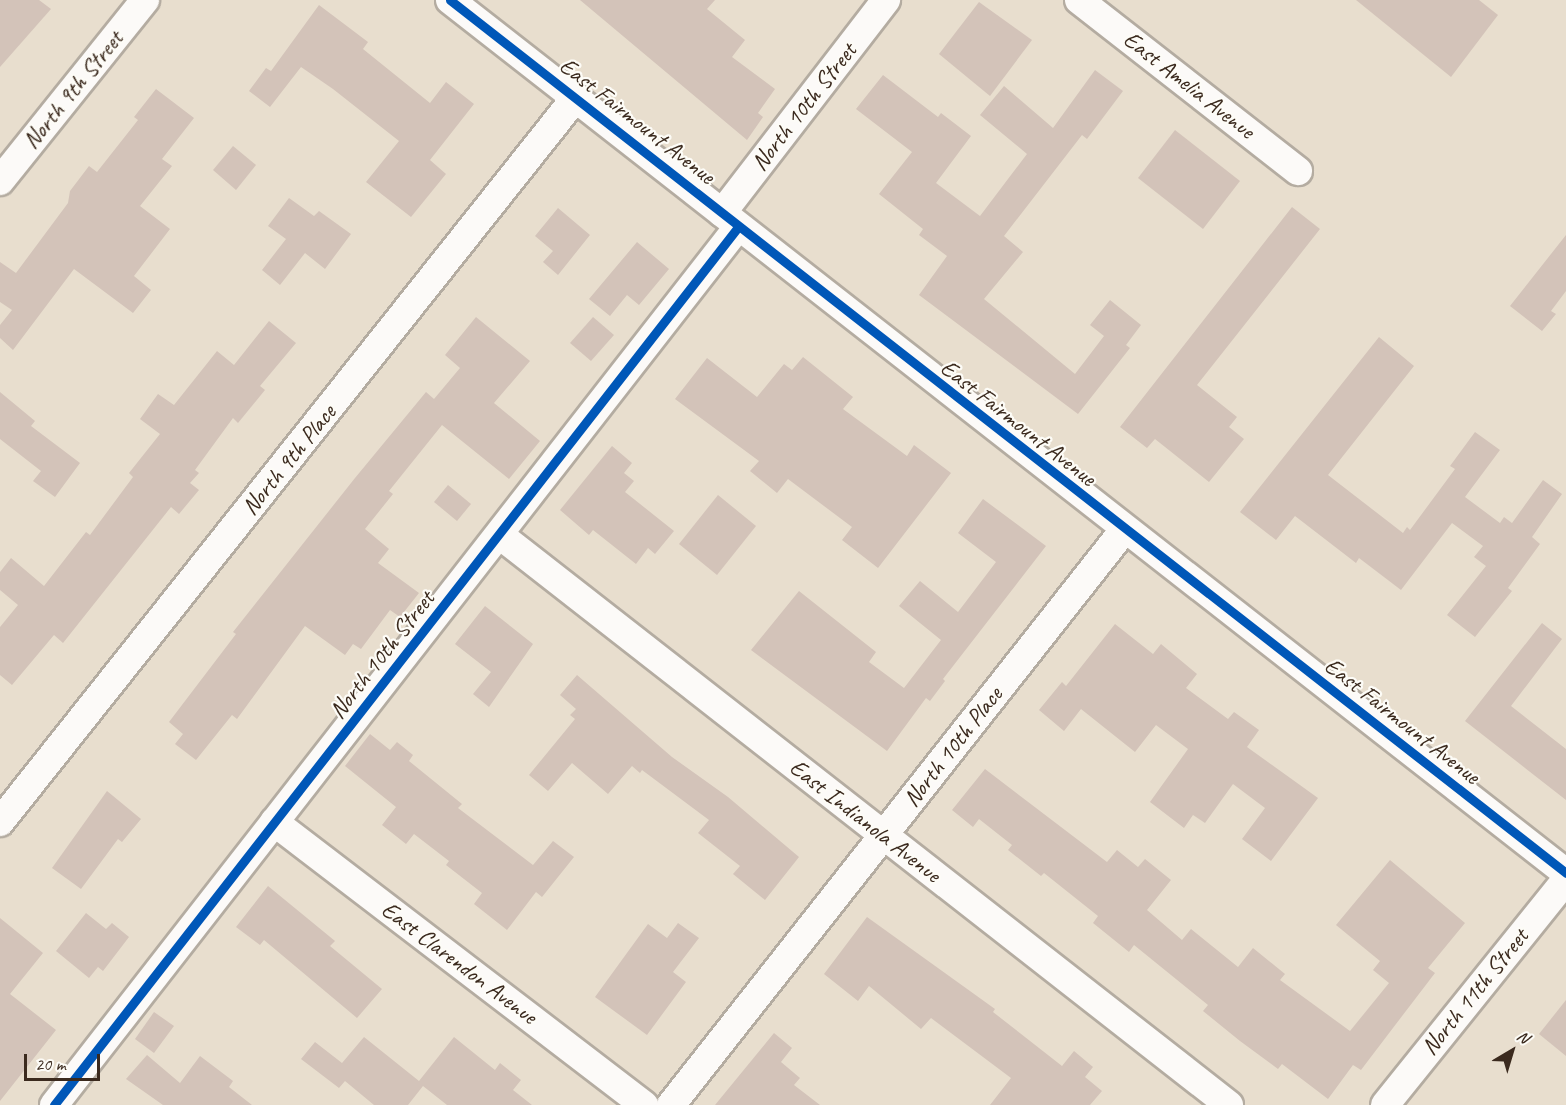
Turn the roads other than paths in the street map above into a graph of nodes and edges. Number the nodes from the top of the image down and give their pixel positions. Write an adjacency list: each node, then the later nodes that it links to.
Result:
1 (145, 0): 7 (street, North 9th Street)
2 (450, 0): 5 (street, East Fairmount Avenue)
3 (886, 0): 8 (street, North 10th Street)
4 (1079, 0): 6 (street, East Amelia Avenue)
5 (576, 97): 8 (street, East Fairmount Avenue); 11 (street, North 9th Place)
6 (1298, 171)
7 (0, 181)
8 (730, 220): 9 (street, East Fairmount Avenue); 10 (street, North 10th Street)
9 (1124, 530): 13 (street, North 10th Place); 14 (street, East Fairmount Avenue)
10 (501, 536): 12 (street, North 10th Street); 13 (street, East Indianola Avenue)
11 (0, 822)
12 (274, 822): 16 (street, North 10th Street); 17 (street, East Clarendon Avenue)
13 (883, 835): 18 (street, North 10th Place); 19 (street, East Indianola Avenue)
14 (1566, 873)
15 (1566, 880): 20 (street, North 11th Street)
16 (54, 1105)
17 (644, 1105)
18 (671, 1105)
19 (1228, 1105)
20 (1385, 1105)

